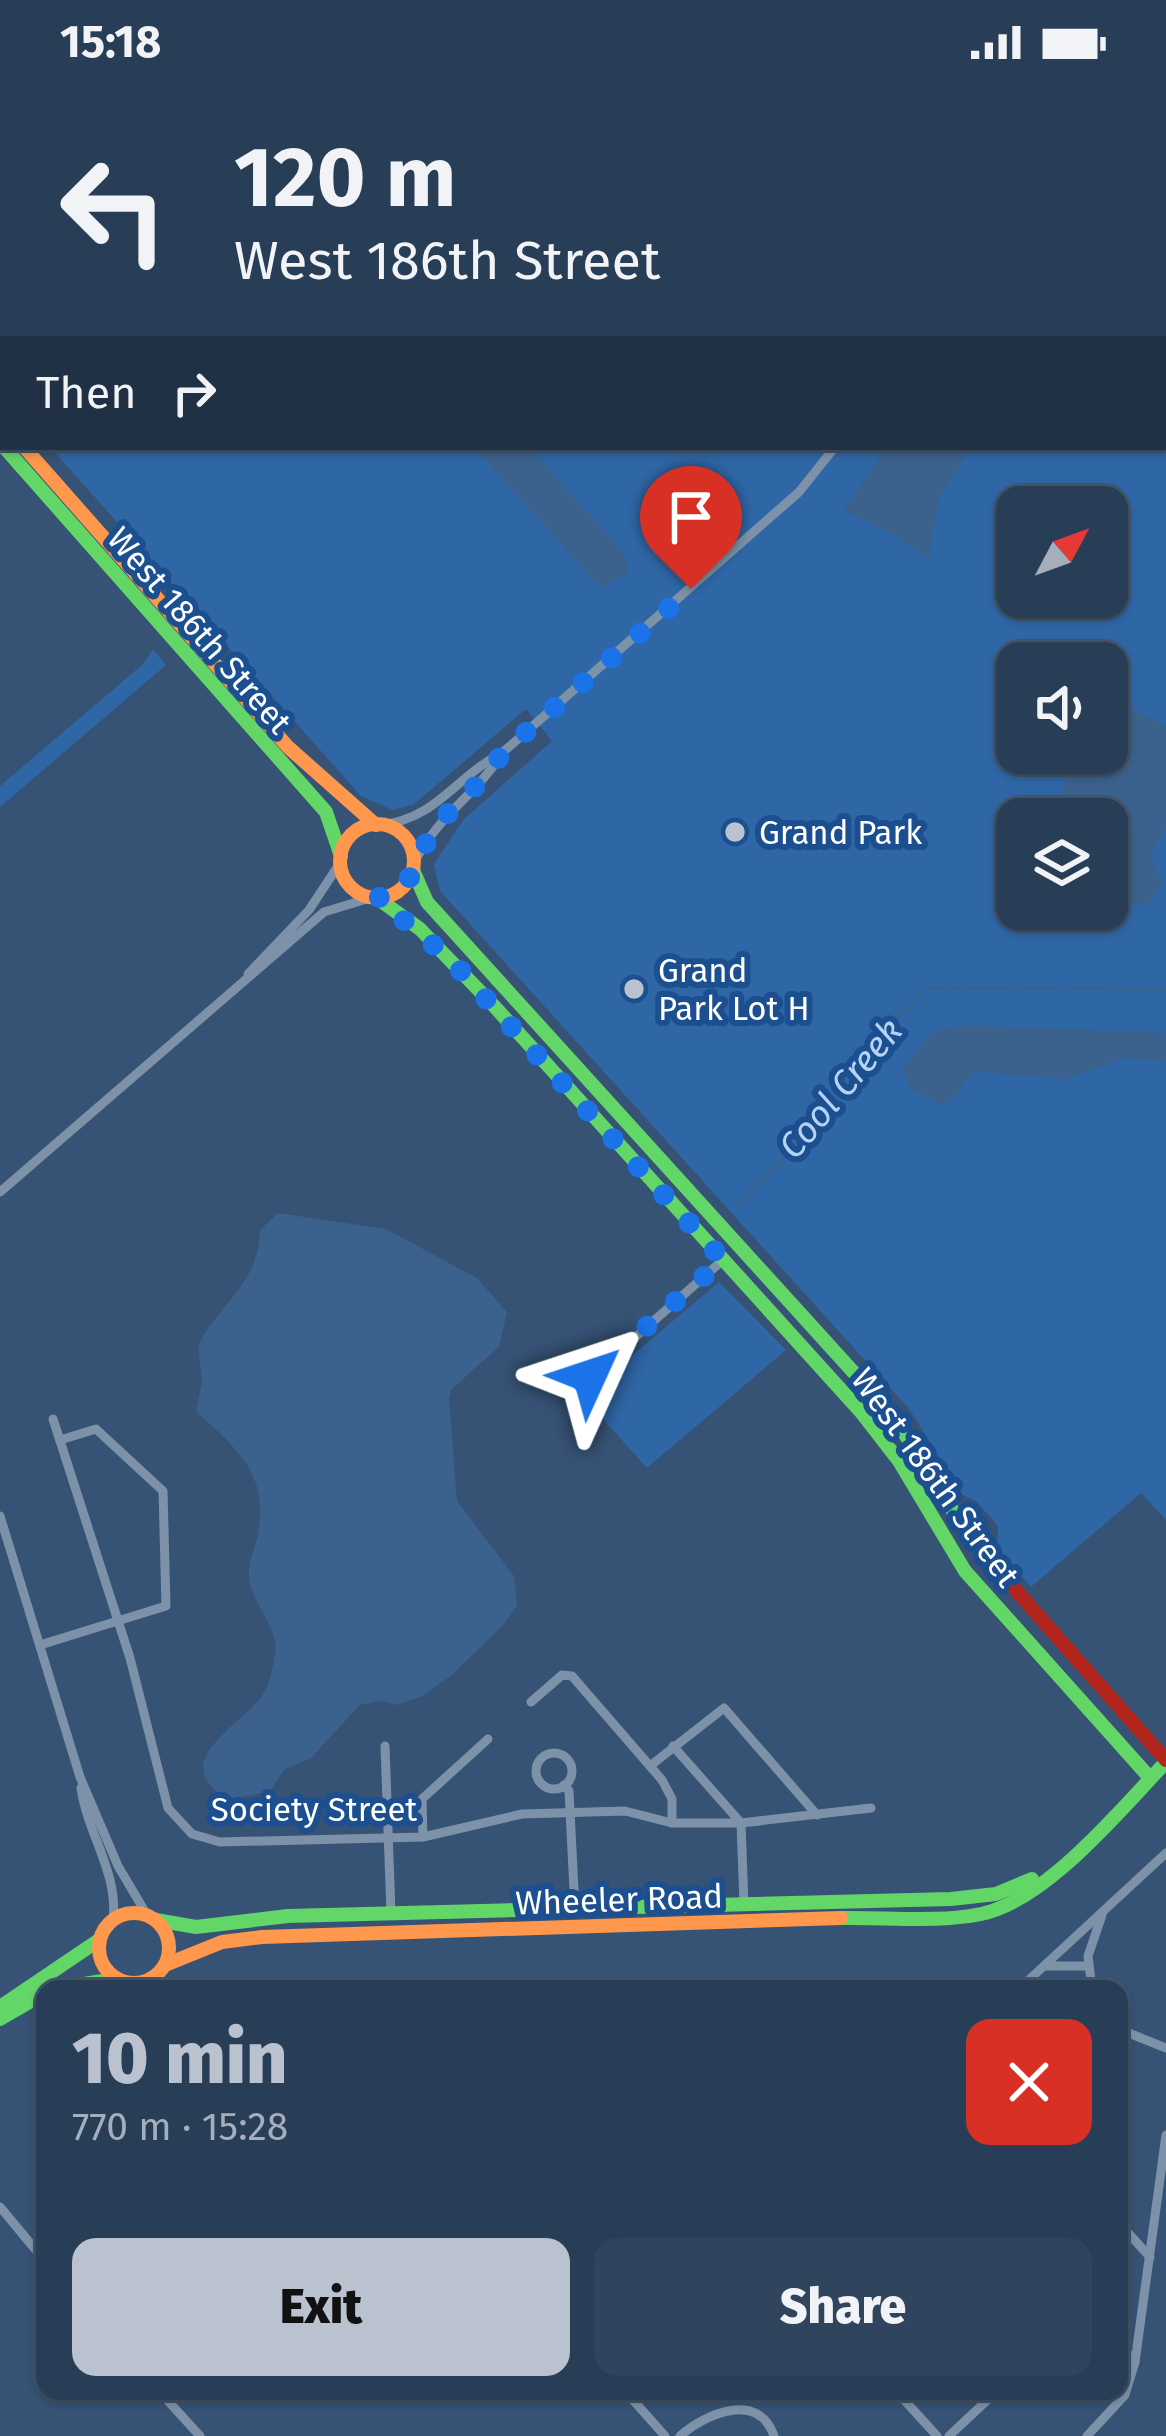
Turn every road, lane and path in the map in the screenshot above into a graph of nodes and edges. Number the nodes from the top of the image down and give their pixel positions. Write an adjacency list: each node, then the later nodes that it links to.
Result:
1 (6, 450): 6 (street, West 186th Street)
2 (27, 450): 5 (street, West 186th Street)
3 (833, 450): 4 (street)
4 (502, 753): 5 (street); 7 (street)
5 (378, 825): 6 (street); 7 (street)
6 (340, 860): 8 (street); 9 (street)
7 (413, 867): 8 (street); 12 (street, West 186th Street)
8 (374, 898): 9 (street); 11 (street, West 186th Street)
9 (243, 981): 10 (street)
10 (0, 1192)
11 (723, 1260): 13 (street, West 186th Street); 14 (street)
12 (816, 1329): 13 (street); 24 (street, West 186th Street)
13 (800, 1344): 27 (street, West 186th Street)
14 (590, 1376)
15 (53, 1419): 16 (street, Society Street)
16 (60, 1440): 18 (street, Society Street); 18 (street)
17 (0, 1516): 19 (street)
18 (118, 1622): 19 (street); 34 (street, Society Street)
19 (40, 1645): 26 (street)
20 (531, 1702): 25 (street)
21 (488, 1739): 35 (street)
22 (674, 1746): 25 (street); 31 (street); 33 (street)
23 (385, 1747): 34 (street)
24 (1166, 1761): 27 (street, Wheeler Road)
25 (650, 1766): 32 (street)
26 (80, 1777): 42 (street); 43 (street)
27 (1150, 1778): 37 (street, Wheeler Road)
28 (564, 1785): 28 (street); 30 (street)
29 (871, 1808): 31 (street, Society Street)
30 (569, 1812): 32 (street, Society Street); 35 (street, Society Street); 39 (street)
31 (817, 1815): 33 (street, Society Street)
32 (672, 1823): 33 (street, Society Street)
33 (741, 1823): 38 (street)
34 (387, 1835): 35 (street, Society Street); 41 (street)
35 (423, 1838)
36 (1166, 1853): 40 (street)
37 (1062, 1860): 38 (street, Wheeler Road); 44 (street, Wheeler Road)
38 (744, 1904): 39 (street, Wheeler Road)
39 (575, 1909): 41 (street, Wheeler Road); 44 (street)
40 (1104, 1910): 46 (street); 47 (street)
41 (391, 1913): 42 (street, Wheeler Road)
42 (151, 1918): 43 (street); 48 (street)
43 (113, 1919): 45 (street)
44 (576, 1927): 48 (street, Wheeler Road)
45 (99, 1940): 49 (street); 50 (street)
46 (1045, 1966): 47 (street); 51 (street)
47 (1088, 1966): 52 (street)
48 (159, 1976)
49 (40, 1980)
50 (117, 1980)
51 (1029, 1980)
52 (1090, 1980)
53 (36, 1983): 55 (street)
54 (36, 1998): 56 (street)
55 (0, 2007)
56 (0, 2019)
57 (1128, 2033): 58 (street)
58 (1166, 2048)
59 (1166, 2135): 61 (street)
60 (0, 2207): 63 (street)
61 (1162, 2213): 64 (street)
62 (1128, 2233): 64 (street)
63 (36, 2250)
64 (1150, 2257): 66 (street)
65 (1128, 2354): 66 (street)
66 (1136, 2362): 67 (street)
67 (1128, 2386)
68 (167, 2400): 73 (street)
69 (633, 2400): 74 (street)
70 (904, 2400): 77 (street)
71 (988, 2400): 78 (street)
72 (1120, 2400): 79 (street)
73 (200, 2436)
74 (665, 2436)
75 (680, 2436): 76 (street)
76 (774, 2436)
77 (937, 2436)
78 (950, 2436)
79 (1087, 2436)

